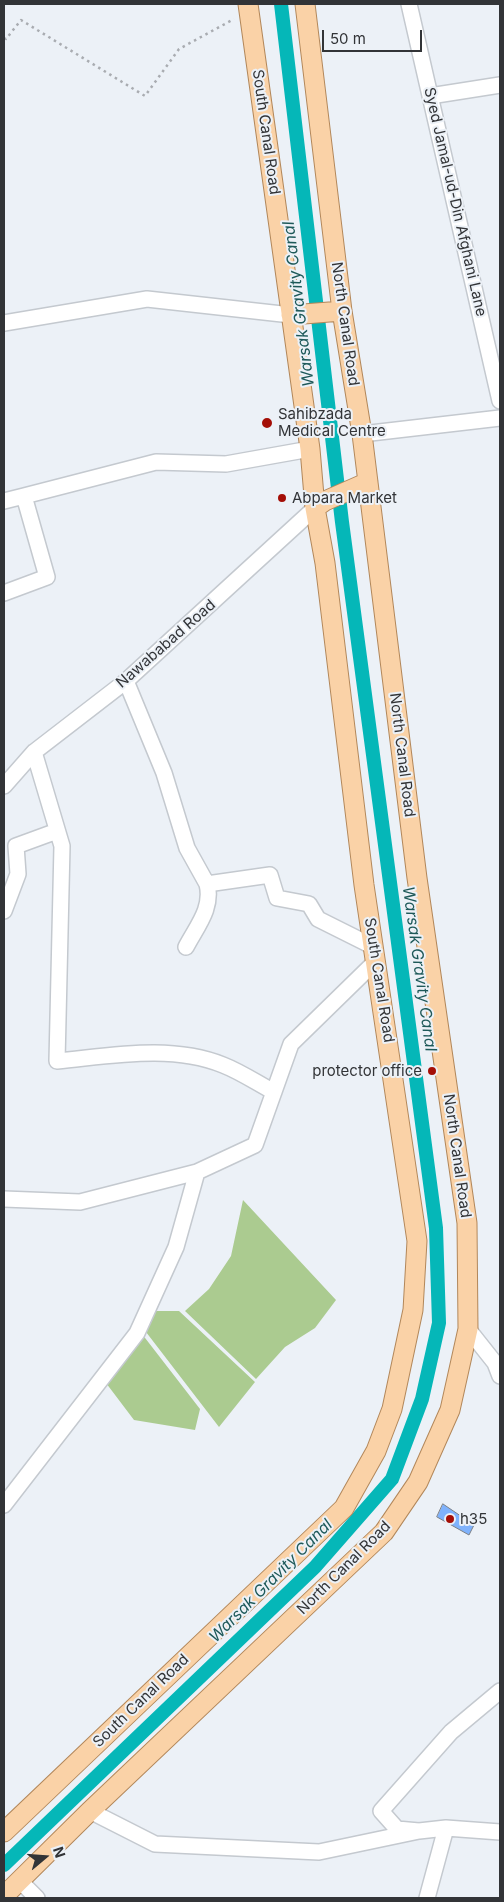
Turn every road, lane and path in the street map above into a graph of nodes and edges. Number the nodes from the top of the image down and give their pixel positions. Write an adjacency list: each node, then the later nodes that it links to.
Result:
1 (305, 4): 7 (main road, North Canal Road)
2 (409, 4): 6 (street, Syed Jamal-ud-Din Afghani Lane)
3 (248, 7): 4 (path); 8 (main road, South Canal Road)
4 (4, 38)
5 (500, 85): 6 (street)
6 (430, 96): 10 (street, Syed Jamal-ud-Din Afghani Lane)
7 (342, 311): 8 (main road); 12 (main road, North Canal Road)
8 (294, 316): 9 (street); 13 (main road, South Canal Road)
9 (4, 323)
10 (500, 401)
11 (500, 418): 12 (street)
12 (362, 434): 14 (main road, North Canal Road)
13 (310, 449): 15 (street); 17 (main road, South Canal Road)
14 (359, 485): 17 (main road); 30 (main road, North Canal Road)
15 (24, 496): 16 (street); 18 (street)
16 (4, 500)
17 (320, 504): 19 (street, Nawababad Road); 26 (main road, South Canal Road)
18 (4, 593)
19 (126, 681): 20 (street, Nawababad Road); 23 (street)
20 (34, 752): 21 (street, Nawababad Road); 22 (street)
21 (4, 786)
22 (57, 831): 24 (street); 27 (street)
23 (207, 884): 25 (street); 26 (street)
24 (4, 911)
25 (186, 946)
26 (375, 954): 27 (street); 37 (main road, South Canal Road)
27 (274, 1092): 28 (street)
28 (197, 1172): 29 (street); 32 (street)
29 (4, 1199)
30 (468, 1329): 31 (street); 34 (main road, North Canal Road)
31 (500, 1376)
32 (4, 1504)
33 (500, 1691): 36 (street)
34 (90, 1811): 36 (street); 39 (main road, North Canal Road)
35 (446, 1828): 36 (street); 38 (street); 42 (street)
36 (419, 1831)
37 (4, 1832)
38 (500, 1832)
39 (20, 1881): 40 (main road, North Canal Road); 41 (street)
40 (4, 1896)
41 (37, 1898)
42 (427, 1898)

